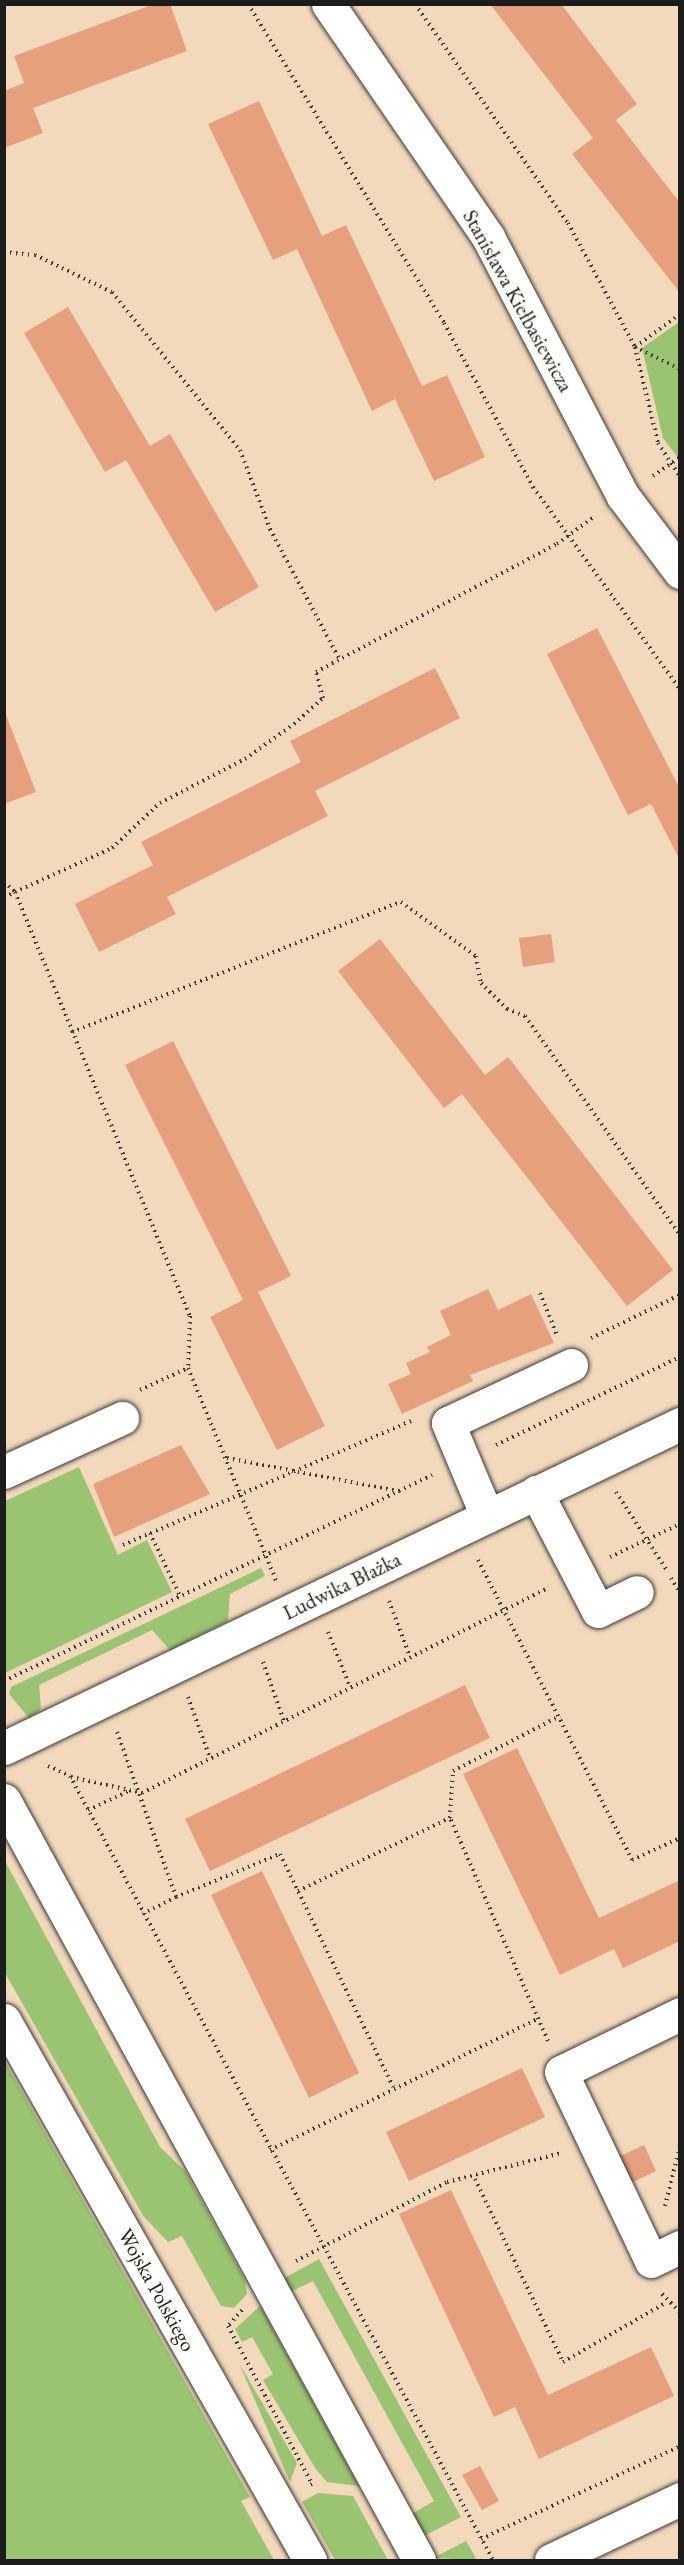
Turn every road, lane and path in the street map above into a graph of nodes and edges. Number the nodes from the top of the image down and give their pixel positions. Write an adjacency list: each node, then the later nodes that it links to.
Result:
1 (248, 4): 12 (path)
2 (328, 4): 11 (street, Stanisława Kiełbasiewicza)
3 (415, 4): 6 (path)
4 (4, 252): 14 (path)
5 (680, 314): 6 (path)
6 (635, 347): 7 (path); 9 (path)
7 (680, 369)
8 (680, 457): 9 (path)
9 (669, 464): 10 (path); 11 (path)
10 (680, 477)
11 (623, 496): 12 (path); 13 (street, Stanisława Kiełbasiewicza)
12 (570, 534): 14 (path); 15 (path)
13 (680, 572)
14 (340, 660): 17 (path)
15 (680, 689)
16 (4, 882): 17 (path)
17 (15, 892): 18 (path); 19 (path)
18 (4, 897)
19 (72, 1032): 20 (path); 27 (path)
20 (680, 1235)
21 (680, 1295): 22 (path)
22 (578, 1353): 28 (street)
23 (680, 1357): 28 (path)
24 (425, 1414): 31 (path)
25 (122, 1418): 30 (street)
26 (680, 1424): 29 (street, Ludwika Błażka)
27 (226, 1458): 31 (path); 34 (path)
28 (462, 1461): 32 (path); 35 (street)
29 (597, 1464): 33 (street, Ludwika Błażka); 38 (path)
30 (4, 1472)
31 (296, 1473): 32 (path); 34 (path)
32 (400, 1491): 40 (path)
33 (536, 1492): 35 (street, Ludwika Błażka); 42 (street)
34 (243, 1497): 37 (path); 40 (path)
35 (473, 1522): 41 (street, Ludwika Błażka); 47 (path)
36 (680, 1524): 38 (path)
37 (150, 1533): 39 (path); 45 (path)
38 (649, 1539): 42 (path); 44 (path)
39 (123, 1545)
40 (266, 1555): 45 (path); 46 (path)
41 (376, 1570): 46 (street, Ludwika Błażka); 49 (path)
42 (580, 1572): 43 (street); 47 (path)
43 (638, 1592)
44 (680, 1593)
45 (180, 1596): 51 (path)
46 (302, 1606): 48 (street, Ludwika Błażka); 52 (path)
47 (506, 1609): 49 (path); 54 (path)
48 (252, 1630): 50 (street, Ludwika Błażka); 55 (path)
49 (410, 1657): 52 (path)
50 (177, 1666): 53 (street, Ludwika Błażka); 57 (path)
51 (4, 1681)
52 (350, 1687): 55 (path)
53 (104, 1701): 56 (street, Ludwika Błażka); 60 (path)
54 (560, 1716): 63 (path); 64 (path)
55 (284, 1721): 57 (path)
56 (16, 1743): 58 (path)
57 (210, 1758): 60 (path)
58 (70, 1776): 59 (path); 62 (path)
59 (131, 1790): 60 (path); 62 (path)
60 (142, 1793): 66 (path)
61 (4, 1800): 78 (street)
62 (88, 1810): 67 (path)
63 (450, 1818): 65 (path); 69 (path)
64 (680, 1838)
65 (298, 1891): 66 (path); 72 (path)
66 (176, 1898): 67 (path)
67 (143, 1914): 74 (path)
68 (680, 2014): 71 (street)
69 (539, 2018): 71 (path); 72 (path)
70 (4, 2019): 82 (street, Wojska Polskiego)
71 (561, 2072): 73 (street)
72 (393, 2087): 74 (path)
73 (594, 2144): 75 (path); 77 (street)
74 (270, 2150): 76 (path)
75 (475, 2179): 76 (path); 79 (path)
76 (321, 2246): 78 (path); 83 (path)
77 (680, 2247)
78 (268, 2282): 82 (path); 85 (street)
79 (665, 2303)
80 (680, 2446): 83 (path)
81 (680, 2499): 87 (street)
82 (277, 2502): 84 (street, Wojska Polskiego)
83 (481, 2539): 86 (path)
84 (310, 2560)
85 (419, 2560)
86 (493, 2560)
87 (551, 2560)

